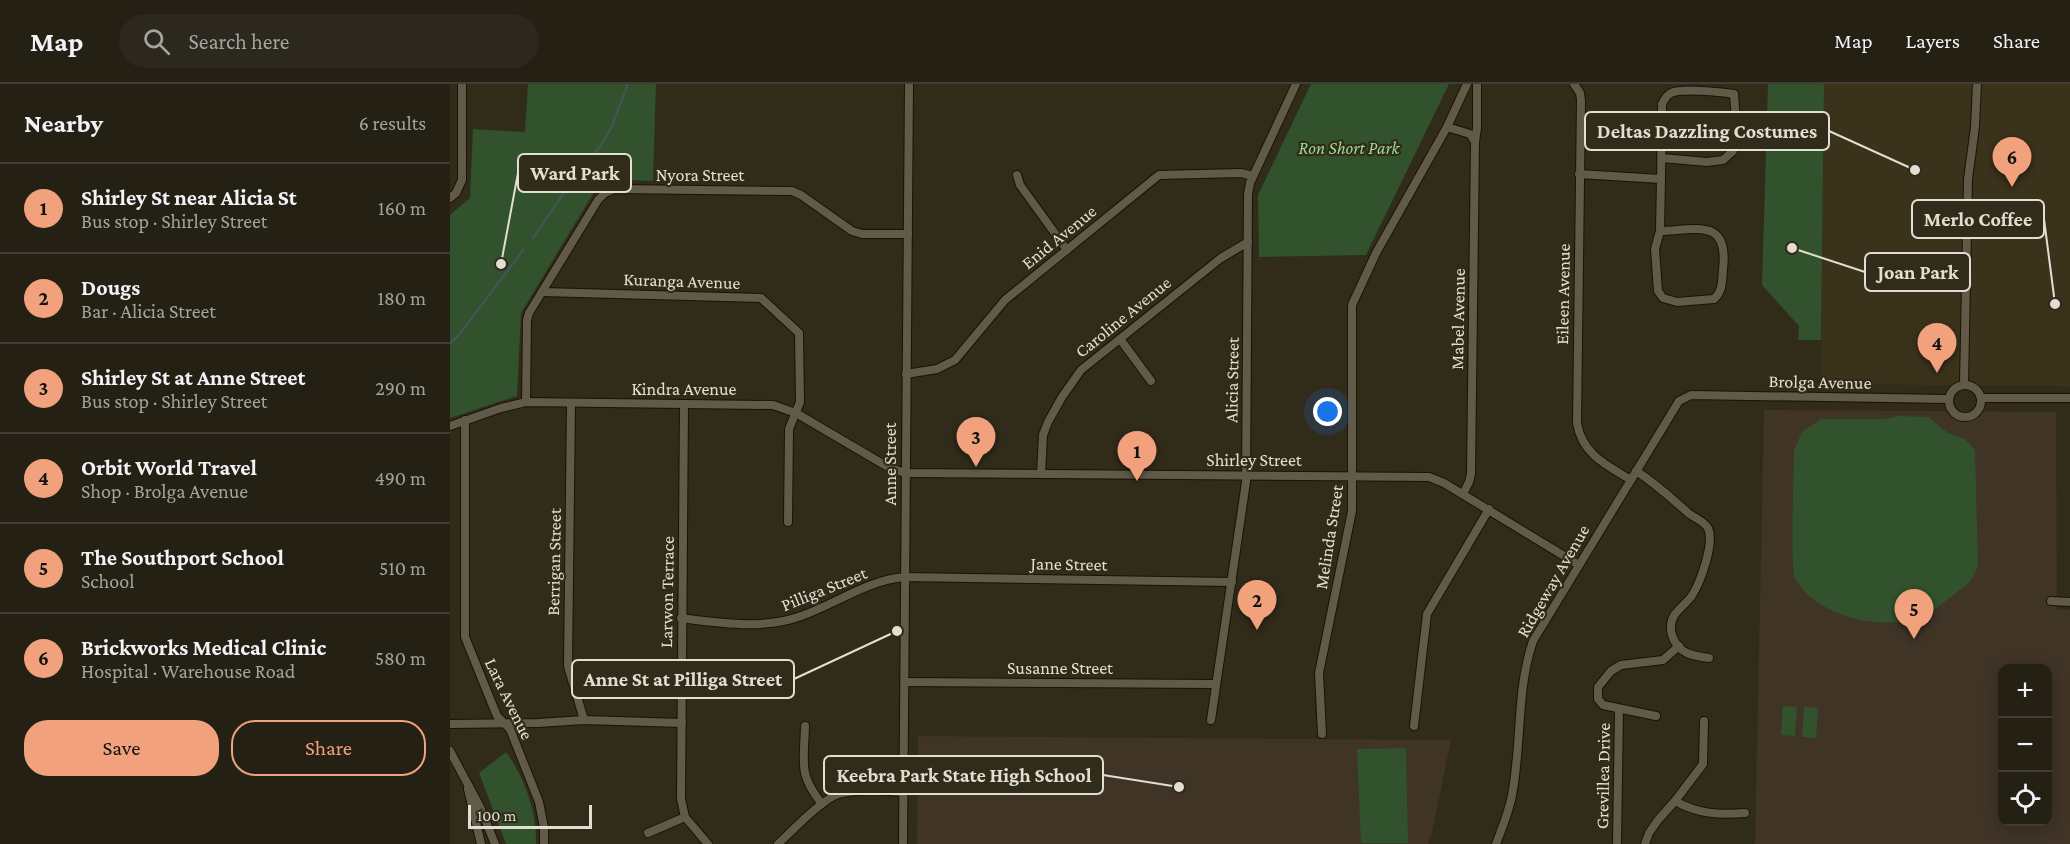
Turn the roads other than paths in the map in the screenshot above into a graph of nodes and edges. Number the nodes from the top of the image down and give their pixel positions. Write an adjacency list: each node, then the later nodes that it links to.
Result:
1 (462, 84): 15 (street)
2 (909, 84): 17 (street, Anne Street)
3 (1296, 84): 13 (street, Alicia Street)
4 (1467, 84): 8 (street, Melinda Street)
5 (1477, 84): 9 (street, Mabel Avenue)
6 (1574, 84): 11 (street, Eileen Avenue)
7 (1977, 84): 24 (street)
8 (1447, 127): 9 (street); 39 (street, Melinda Street)
9 (1474, 142): 41 (street, Mabel Avenue)
10 (1662, 158): 10 (street); 14 (street)
11 (1579, 174): 14 (street); 40 (street, Eileen Avenue)
12 (1017, 175): 19 (street)
13 (1253, 176): 18 (street, Alicia Street); 19 (street, Enid Avenue)
14 (1661, 179): 16 (street)
15 (450, 198)
16 (1660, 231): 16 (street)
17 (908, 234): 20 (street, Nyora Street); 22 (street, Anne Street)
18 (1248, 242): 21 (street, Caroline Avenue); 38 (street, Alicia Street)
19 (1067, 250): 22 (street, Enid Avenue)
20 (542, 292): 29 (street, Nyora Street); 32 (street, Kuranga Avenue)
21 (1120, 339): 23 (street); 37 (street, Caroline Avenue)
22 (906, 374): 36 (street, Anne Street)
23 (1152, 381)
24 (1964, 384): 26 (street); 28 (street)
25 (1692, 395): 28 (street, Brolga Avenue); 35 (street, Ridgeway Avenue)
26 (1981, 398): 27 (street); 28 (street)
27 (2070, 398)
28 (1948, 399)
29 (526, 402): 30 (street, Kindra Avenue); 33 (street, Kindra Avenue)
30 (571, 403): 31 (street, Kindra Avenue); 56 (street, Berrigan Street)
31 (684, 404): 32 (street, Kindra Avenue); 49 (street, Larwon Terrace)
32 (795, 414): 36 (street, Kindra Avenue); 43 (street)
33 (465, 420): 34 (street, Kindra Avenue); 61 (street, Lara Avenue)
34 (450, 426)
35 (1636, 471): 40 (street, Ridgeway Avenue); 50 (street)
36 (905, 473): 37 (street, Shirley Street); 45 (street, Anne Street)
37 (1041, 474): 38 (street, Shirley Street)
38 (1246, 475): 39 (street, Shirley Street); 46 (street, Alicia Street)
39 (1353, 476): 41 (street, Shirley Street); 64 (street, Melinda Street)
40 (1631, 480): 44 (street, Ridgeway Avenue)
41 (1463, 494): 42 (street, Shirley Street)
42 (1489, 509): 44 (street, Shirley Street); 63 (street)
43 (788, 522)
44 (1579, 565): 79 (street, Ridgeway Avenue)
45 (905, 577): 46 (street, Jane Street); 49 (street, Pilliga Street); 52 (street, Anne Street)
46 (1232, 582): 53 (street, Alicia Street)
47 (2051, 602): 48 (street)
48 (2070, 602)
49 (681, 618): 59 (street, Larwon Terrace)
50 (1679, 646): 51 (street); 54 (street, Grevillea Drive)
51 (1709, 658)
52 (905, 682): 53 (street, Susanne Street); 67 (street, Anne Street)
53 (1215, 684): 57 (street, Alicia Street)
54 (1619, 709): 55 (street, Grevillea Drive); 80 (street, Grevillea Drive)
55 (1656, 716)
56 (584, 720): 59 (street); 61 (street)
57 (1211, 720)
58 (1704, 721): 68 (street)
59 (682, 723): 71 (street, Larwon Terrace)
60 (450, 724): 61 (street)
61 (504, 724): 75 (street, Lara Avenue)
62 (805, 726): 69 (street)
63 (1414, 726)
64 (1322, 734)
65 (450, 751): 66 (street)
66 (467, 784): 73 (street); 74 (street)
67 (904, 792): 69 (street); 78 (street, Anne Street)
68 (1675, 801): 70 (street); 81 (street)
69 (822, 804): 77 (street)
70 (1745, 813)
71 (686, 817): 72 (street); 76 (street, Larwon Terrace)
72 (648, 833)
73 (481, 844)
74 (495, 844)
75 (544, 844)
76 (708, 844)
77 (778, 844)
78 (903, 844)
79 (1496, 844)
80 (1617, 844)
81 (1646, 844)

